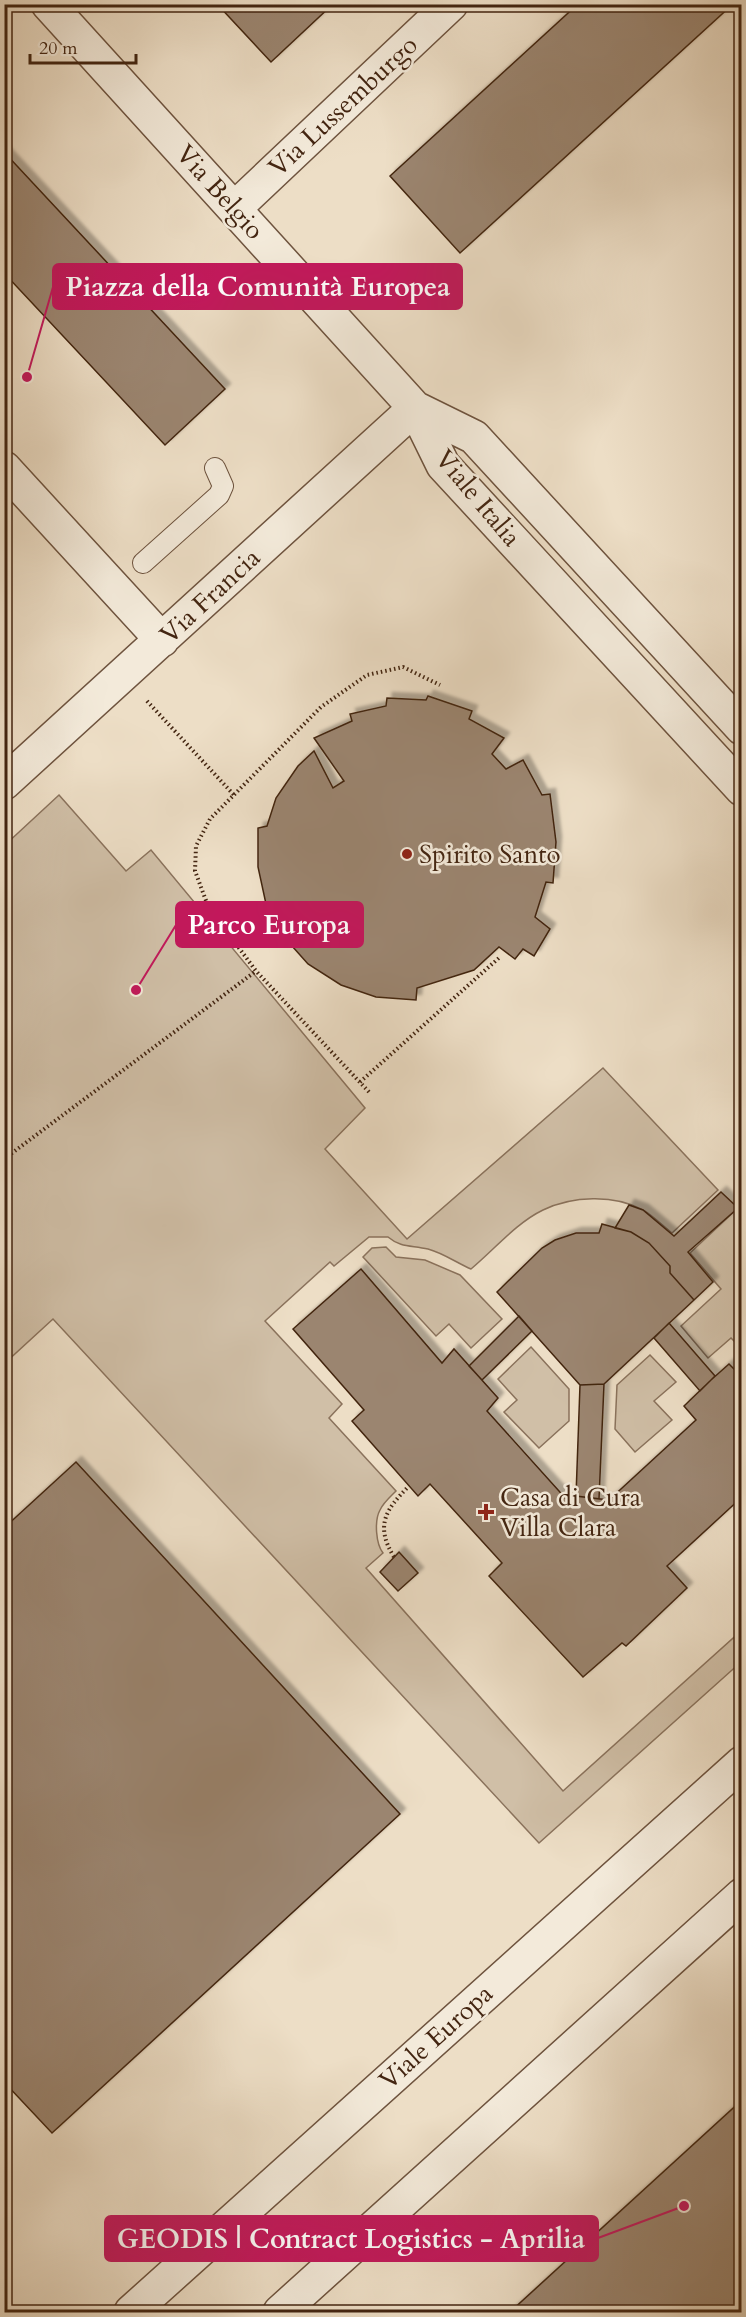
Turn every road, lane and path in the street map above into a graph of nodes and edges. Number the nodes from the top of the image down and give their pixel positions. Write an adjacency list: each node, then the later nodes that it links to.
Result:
1 (451, 4): 3 (street, Via Lussemburgo)
2 (56, 7): 3 (street, Via Belgio)
3 (235, 208): 4 (street, Via Belgio)
4 (415, 408): 8 (street, Via Francia); 11 (street, Viale Italia); 13 (street, Viale Italia)
5 (4, 468): 8 (street)
6 (215, 468): 7 (lane)
7 (143, 563)
8 (162, 640): 12 (street, Via Francia)
9 (440, 685): 14 (path)
10 (147, 701): 14 (path)
11 (741, 728)
12 (4, 783)
13 (741, 789)
14 (234, 795): 16 (path)
15 (500, 957): 17 (path)
16 (256, 971): 17 (path); 19 (path)
17 (360, 1082): 18 (path)
18 (369, 1092)
19 (4, 1159)
20 (409, 1486): 21 (path)
21 (394, 1557)
22 (741, 1762): 24 (street, Viale Europa)
23 (741, 1895): 25 (street)
24 (131, 2313)
25 (280, 2313)

